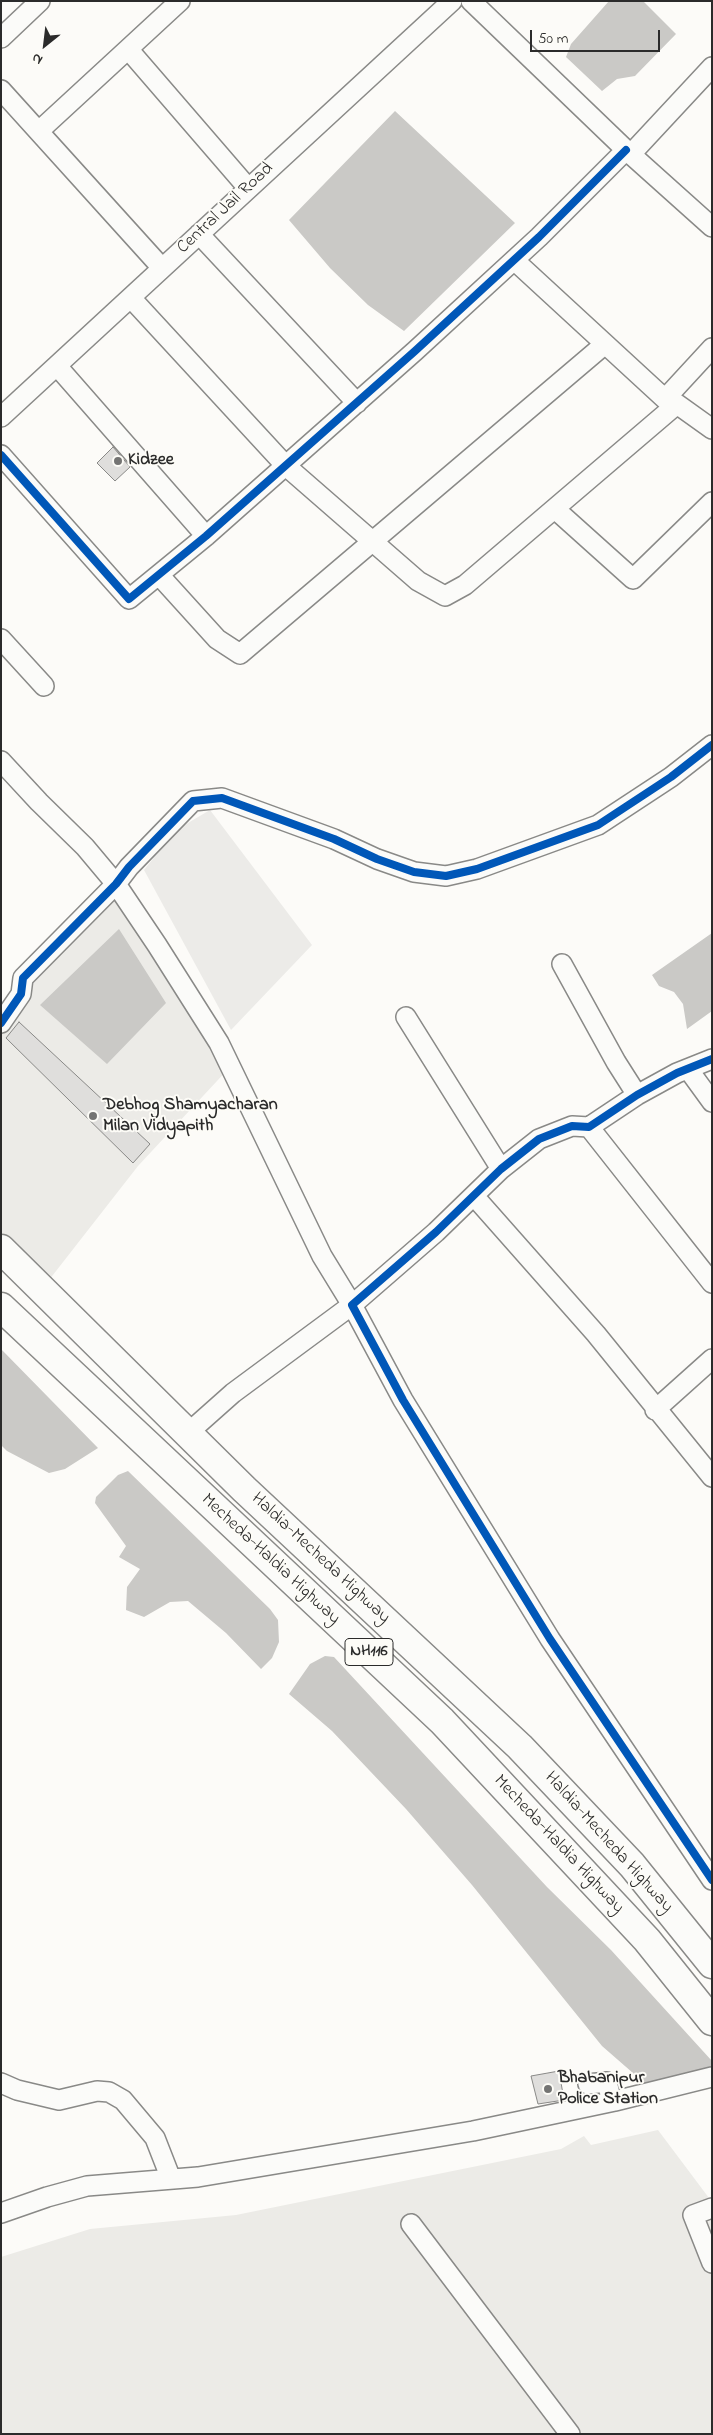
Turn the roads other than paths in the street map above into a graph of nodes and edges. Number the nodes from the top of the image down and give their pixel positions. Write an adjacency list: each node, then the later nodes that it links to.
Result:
1 (40, 1): 5 (street)
2 (180, 1): 6 (street)
3 (452, 1): 11 (street, Central Jail Road)
4 (471, 1): 10 (street)
5 (1, 38)
6 (128, 49): 9 (street); 11 (street)
7 (712, 68): 10 (street)
8 (1, 90): 9 (street)
9 (39, 131): 15 (street)
10 (629, 152): 12 (street); 14 (street)
11 (248, 188): 13 (street, Central Jail Road)
12 (709, 220)
13 (199, 234): 15 (street, Central Jail Road); 21 (street)
14 (514, 260): 17 (street); 21 (street)
15 (162, 268): 16 (street, Central Jail Road)
16 (131, 298): 19 (street, Central Jail Road); 25 (street)
17 (605, 344): 20 (street); 29 (street)
18 (712, 348): 20 (street)
19 (56, 366): 22 (street, Central Jail Road); 28 (street)
20 (671, 402): 23 (street); 27 (street)
21 (357, 403): 25 (street)
22 (1, 417)
23 (712, 429)
24 (1, 455): 30 (street)
25 (286, 466): 28 (street); 29 (street)
26 (712, 502): 27 (street)
27 (555, 509): 29 (street)
28 (206, 536): 30 (street)
29 (371, 540): 30 (street)
30 (159, 575)
31 (1, 639): 32 (street)
32 (44, 686)
33 (712, 745): 35 (street)
34 (1, 761): 35 (street)
35 (116, 884): 38 (street); 48 (street)
36 (562, 964): 41 (street)
37 (406, 1017): 44 (street)
38 (1, 1024)
39 (712, 1058): 40 (street)
40 (688, 1069): 41 (street); 42 (street)
41 (637, 1095): 43 (street)
42 (712, 1102)
43 (589, 1127): 44 (street); 47 (street)
44 (501, 1169): 45 (street)
45 (474, 1196): 48 (street); 51 (street)
46 (1, 1249): 52 (highway, Haldia-Mecheda Highway / NH116)
47 (712, 1283)
48 (352, 1305): 52 (street); 54 (street)
49 (1, 1307): 56 (highway, Mecheda-Haldia Highway / NH116)
50 (712, 1360): 51 (street)
51 (655, 1410): 53 (street)
52 (188, 1433): 55 (highway, Haldia-Mecheda Highway / NH116)
53 (712, 1477)
54 (712, 1880)
55 (712, 1964)
56 (712, 2022)
57 (712, 2077): 60 (street)
58 (1, 2082): 61 (street)
59 (588, 2084): 60 (street)
60 (615, 2101): 61 (street)
61 (171, 2180): 63 (street)
62 (712, 2208): 65 (street)
63 (1, 2213)
64 (411, 2224): 66 (street)
65 (712, 2263)
66 (570, 2434)

